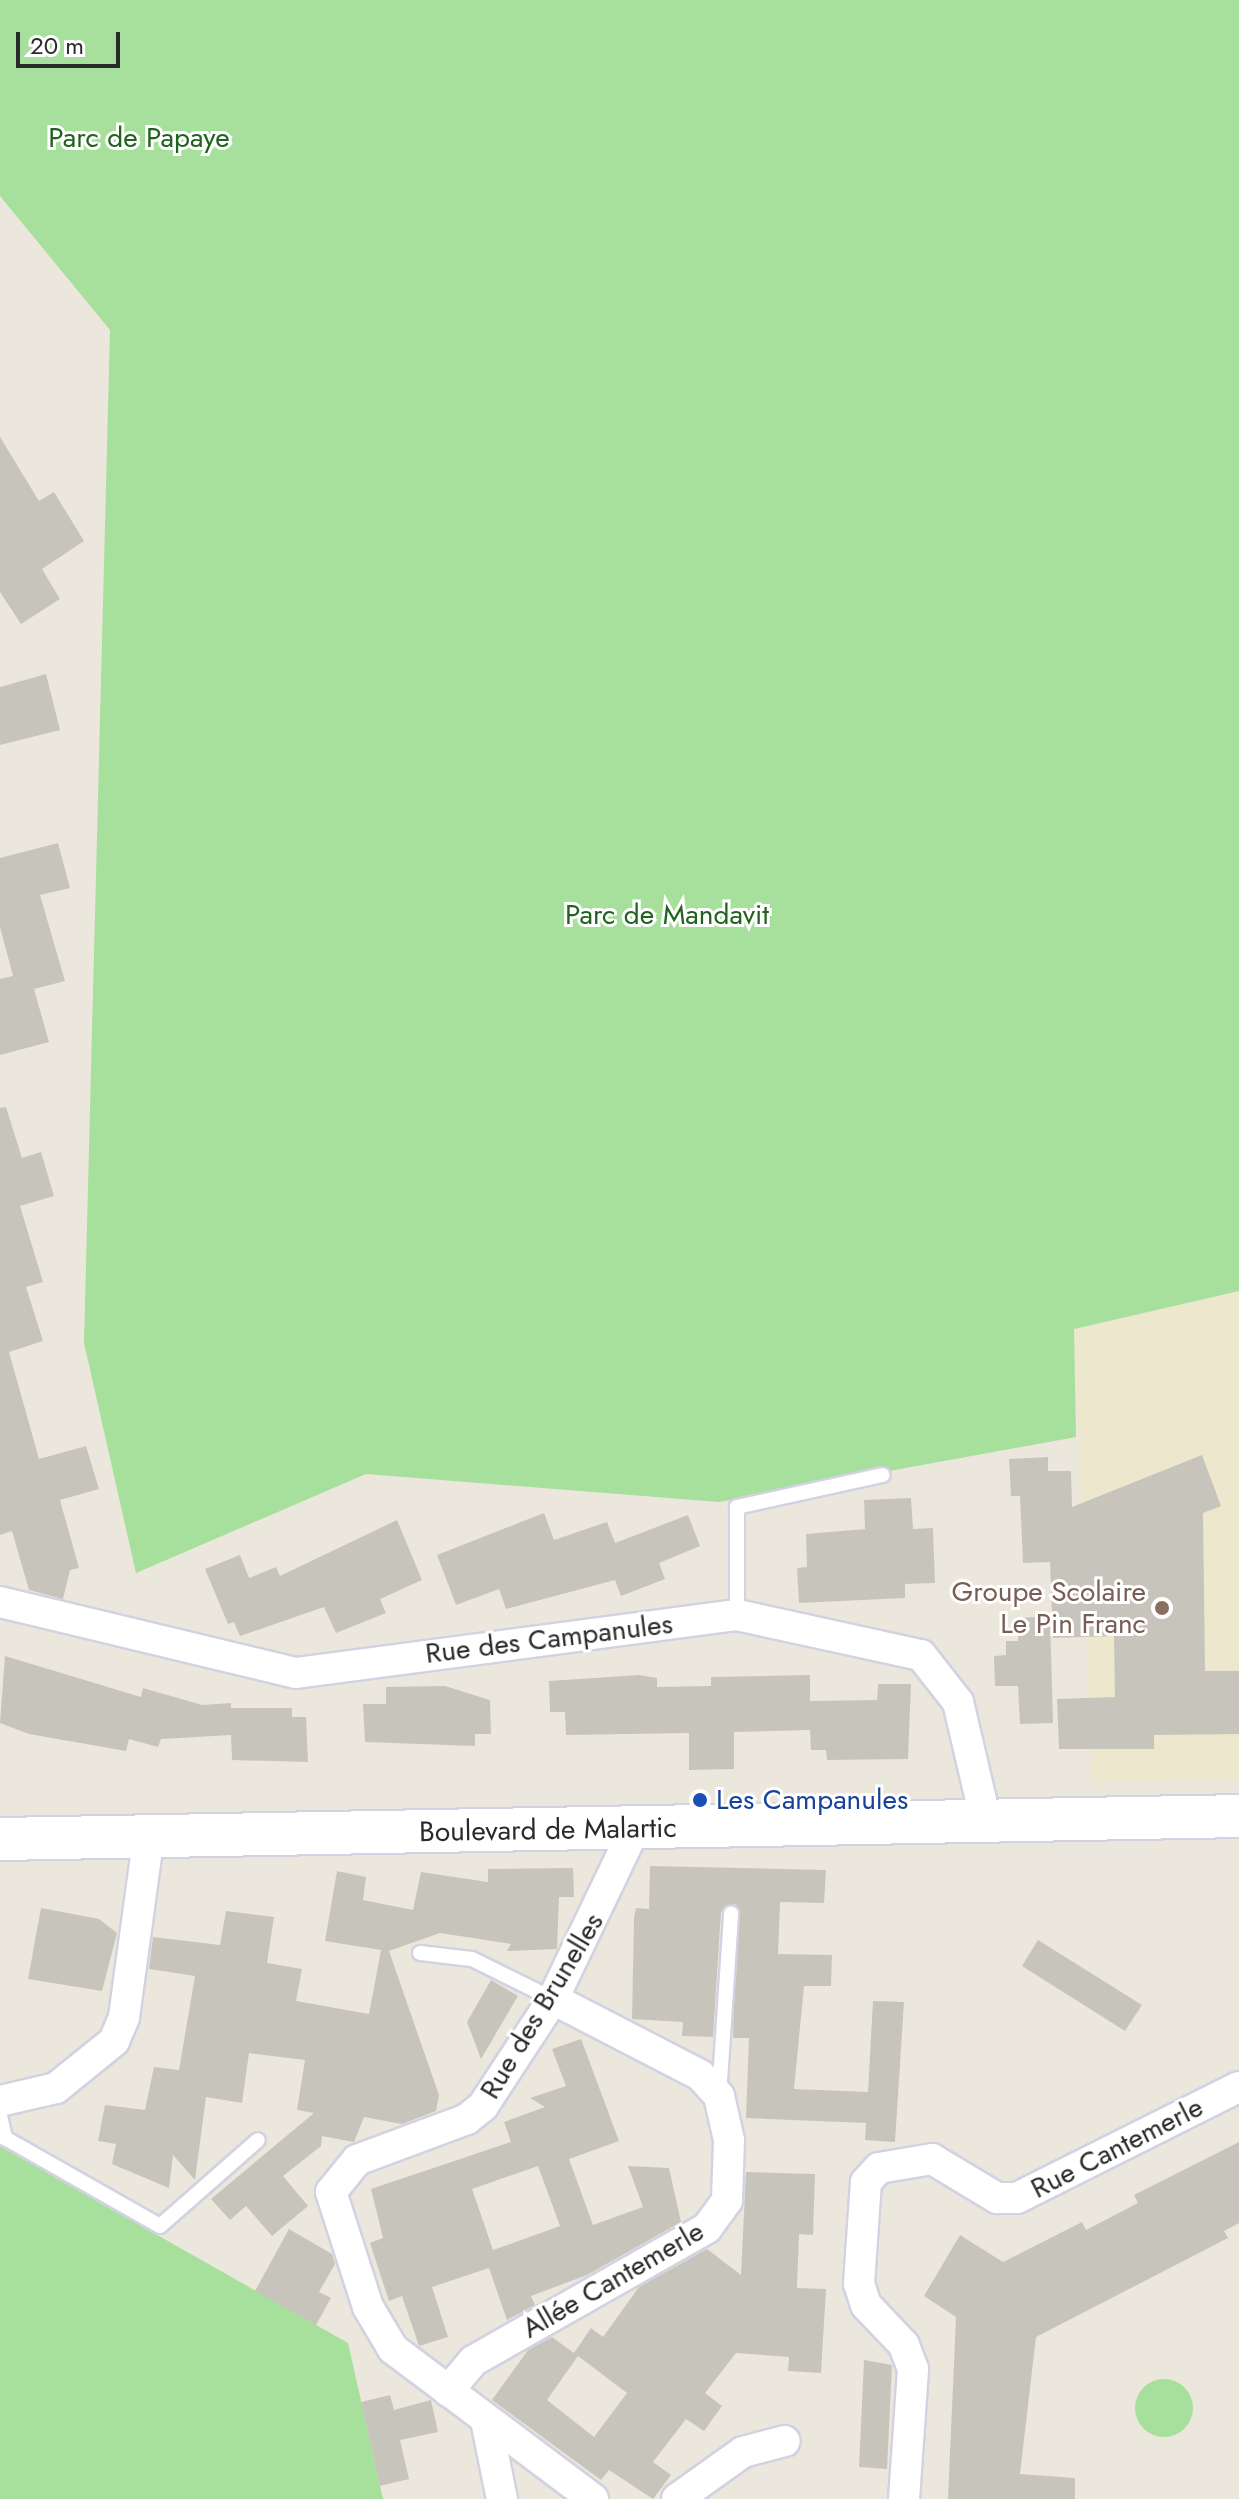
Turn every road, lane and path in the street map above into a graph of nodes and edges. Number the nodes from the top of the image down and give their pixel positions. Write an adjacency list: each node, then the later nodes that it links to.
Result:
1 (883, 1475): 3 (lane)
2 (0, 1602): 3 (street, Rue des Campanules)
3 (737, 1615): 5 (street, Rue des Campanules)
4 (1239, 1816): 5 (street, Boulevard de Malartic)
5 (979, 1821): 6 (street, Boulevard de Malartic)
6 (634, 1830): 7 (street, Boulevard de Malartic); 11 (street, Rue des Brunelles)
7 (149, 1835): 8 (street, Boulevard de Malartic); 14 (street)
8 (0, 1839)
9 (731, 1913): 13 (lane)
10 (420, 1953): 11 (lane)
11 (553, 1999): 13 (street); 17 (street, Rue des Brunelles)
12 (1239, 2087): 23 (street, Rue Cantemerle)
13 (719, 2096): 17 (street, Allée Cantemerle)
14 (0, 2101)
15 (0, 2116): 16 (lane)
16 (258, 2140)
17 (448, 2391): 18 (street, Rue des Brunelles)
18 (486, 2420): 20 (street); 21 (street, Rue des Brunelles)
19 (785, 2441): 22 (street)
20 (502, 2499)
21 (593, 2499)
22 (677, 2499)
23 (904, 2499)

